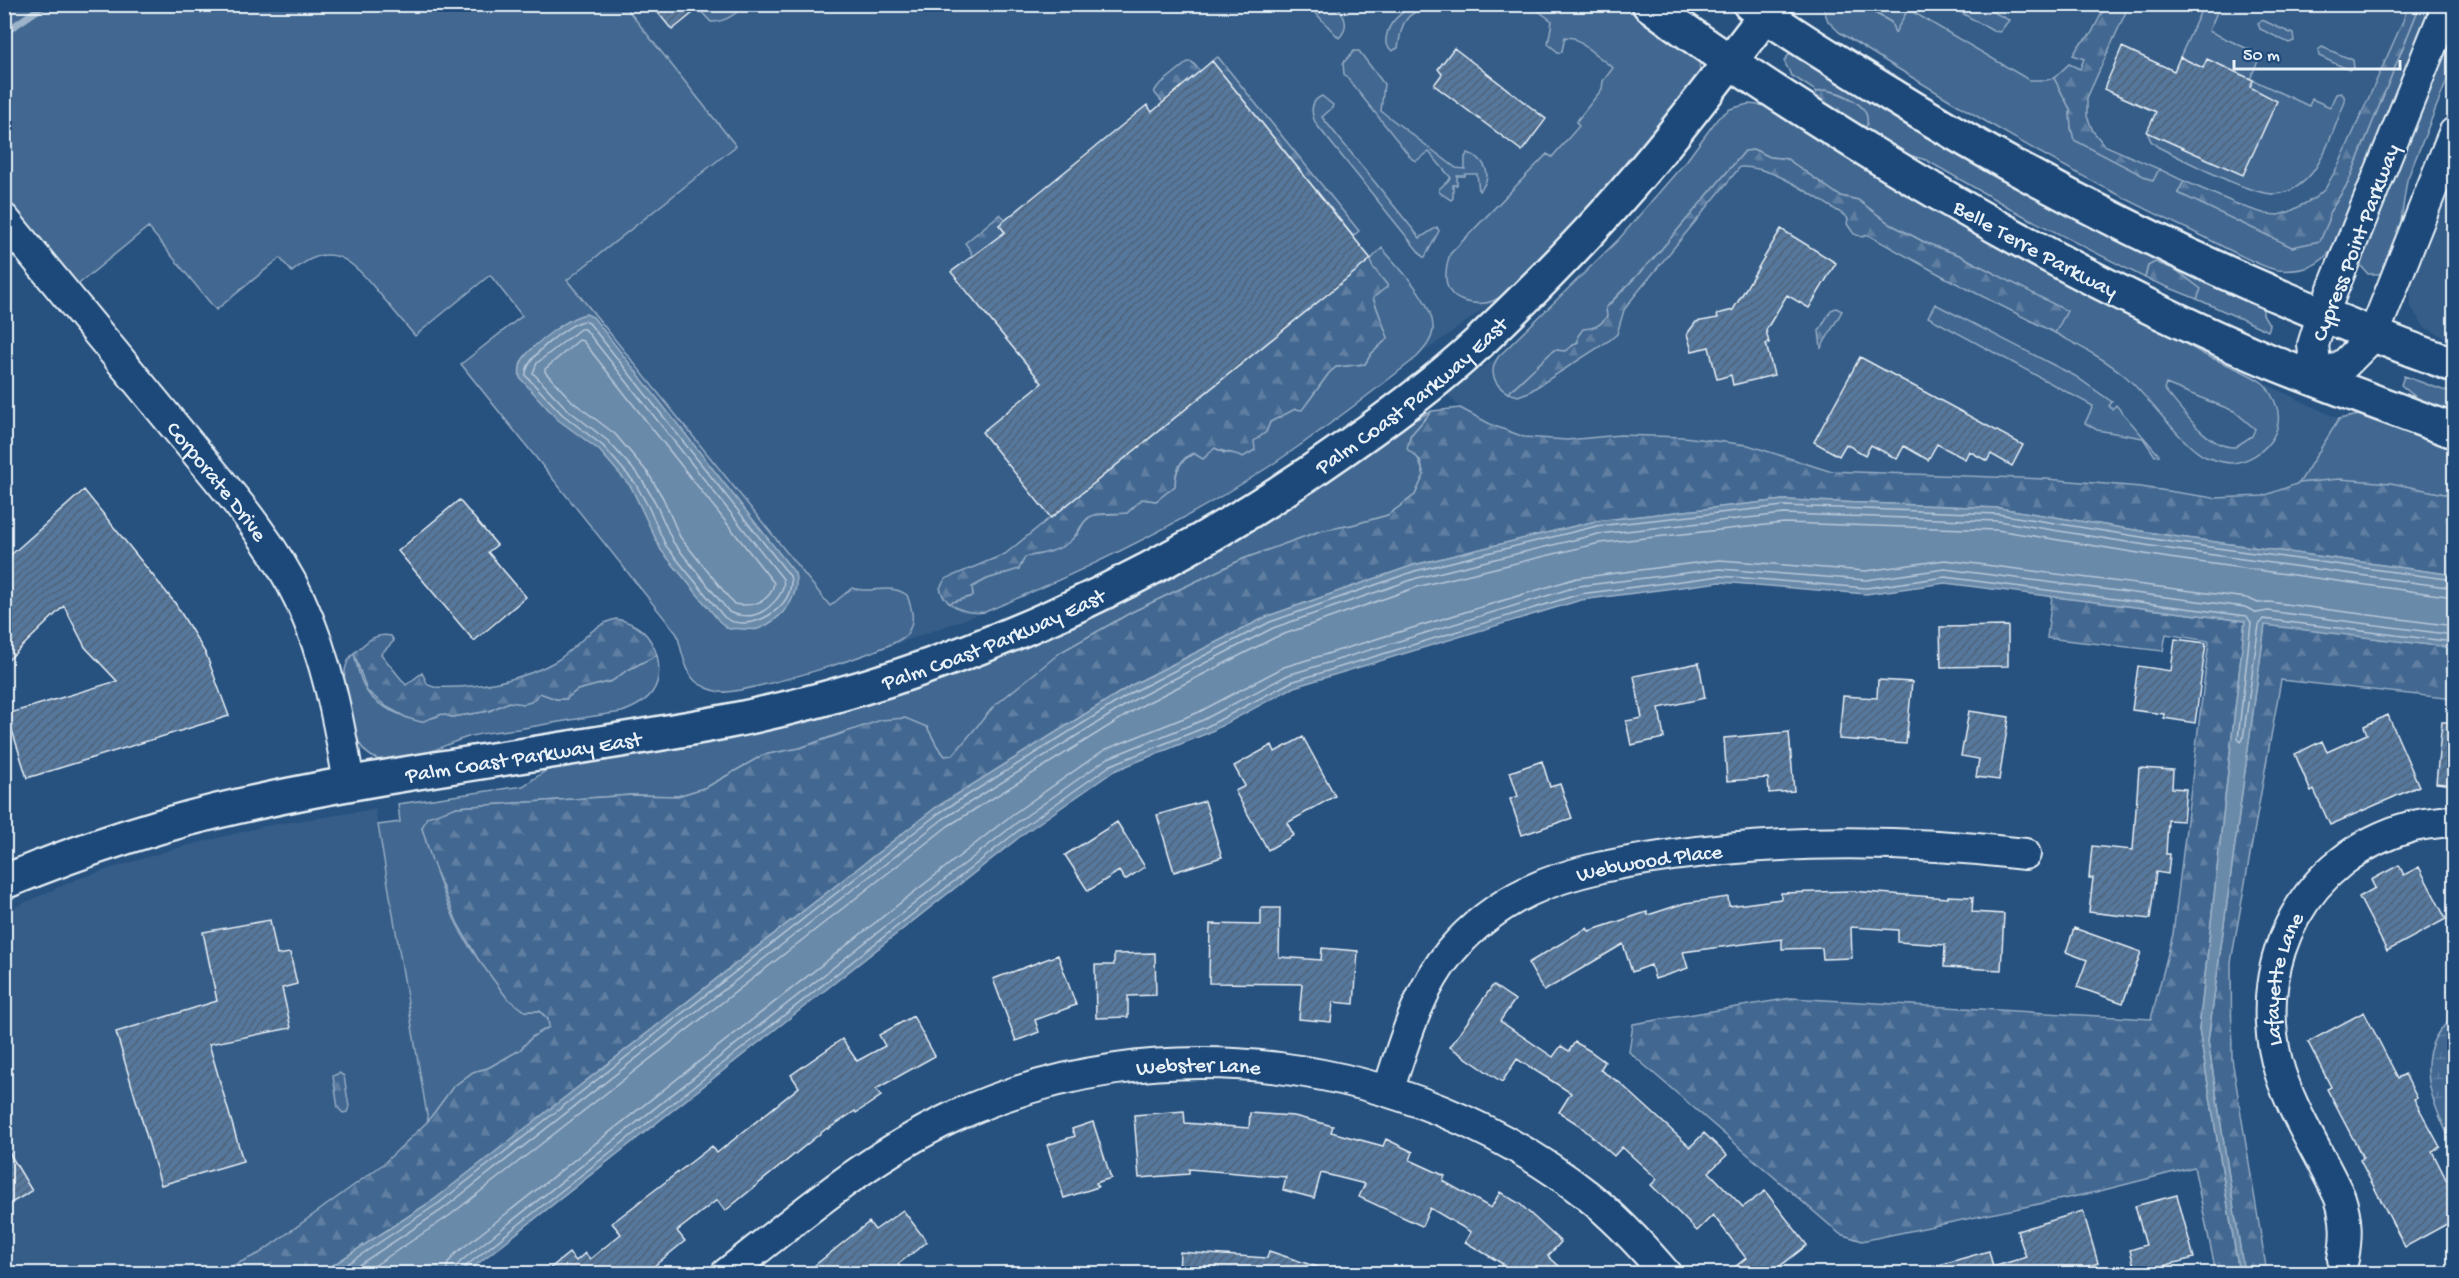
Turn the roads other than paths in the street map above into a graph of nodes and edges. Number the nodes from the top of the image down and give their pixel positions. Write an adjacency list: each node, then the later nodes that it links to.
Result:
1 (1650, 4): 4 (main road, Belle Terre Parkway)
2 (2448, 4): 7 (street, Cypress Point Parkway)
3 (1763, 8): 4 (main road, Palm Coast Parkway East); 7 (main road)
4 (1729, 63): 10 (main road, Belle Terre Parkway); 12 (main road, Palm Coast Parkway East)
5 (2454, 133): 8 (street, Cypress Point Parkway)
6 (4, 219): 12 (street, Corporate Drive)
7 (2322, 316): 8 (main road); 10 (street, Cypress Point Parkway)
8 (2373, 336): 9 (main road); 10 (street, Cypress Point Parkway)
9 (2454, 366)
10 (2317, 379): 11 (main road, Belle Terre Parkway)
11 (2454, 431)
12 (349, 784): 15 (main road, Palm Coast Parkway East)
13 (2454, 821): 17 (street, Lafayette Lane)
14 (2025, 854): 16 (street, Webwood Place)
15 (4, 882)
16 (1388, 1091): 18 (street, Webster Lane); 19 (street, Webster Lane)
17 (2343, 1259)
18 (726, 1274)
19 (1666, 1274)

